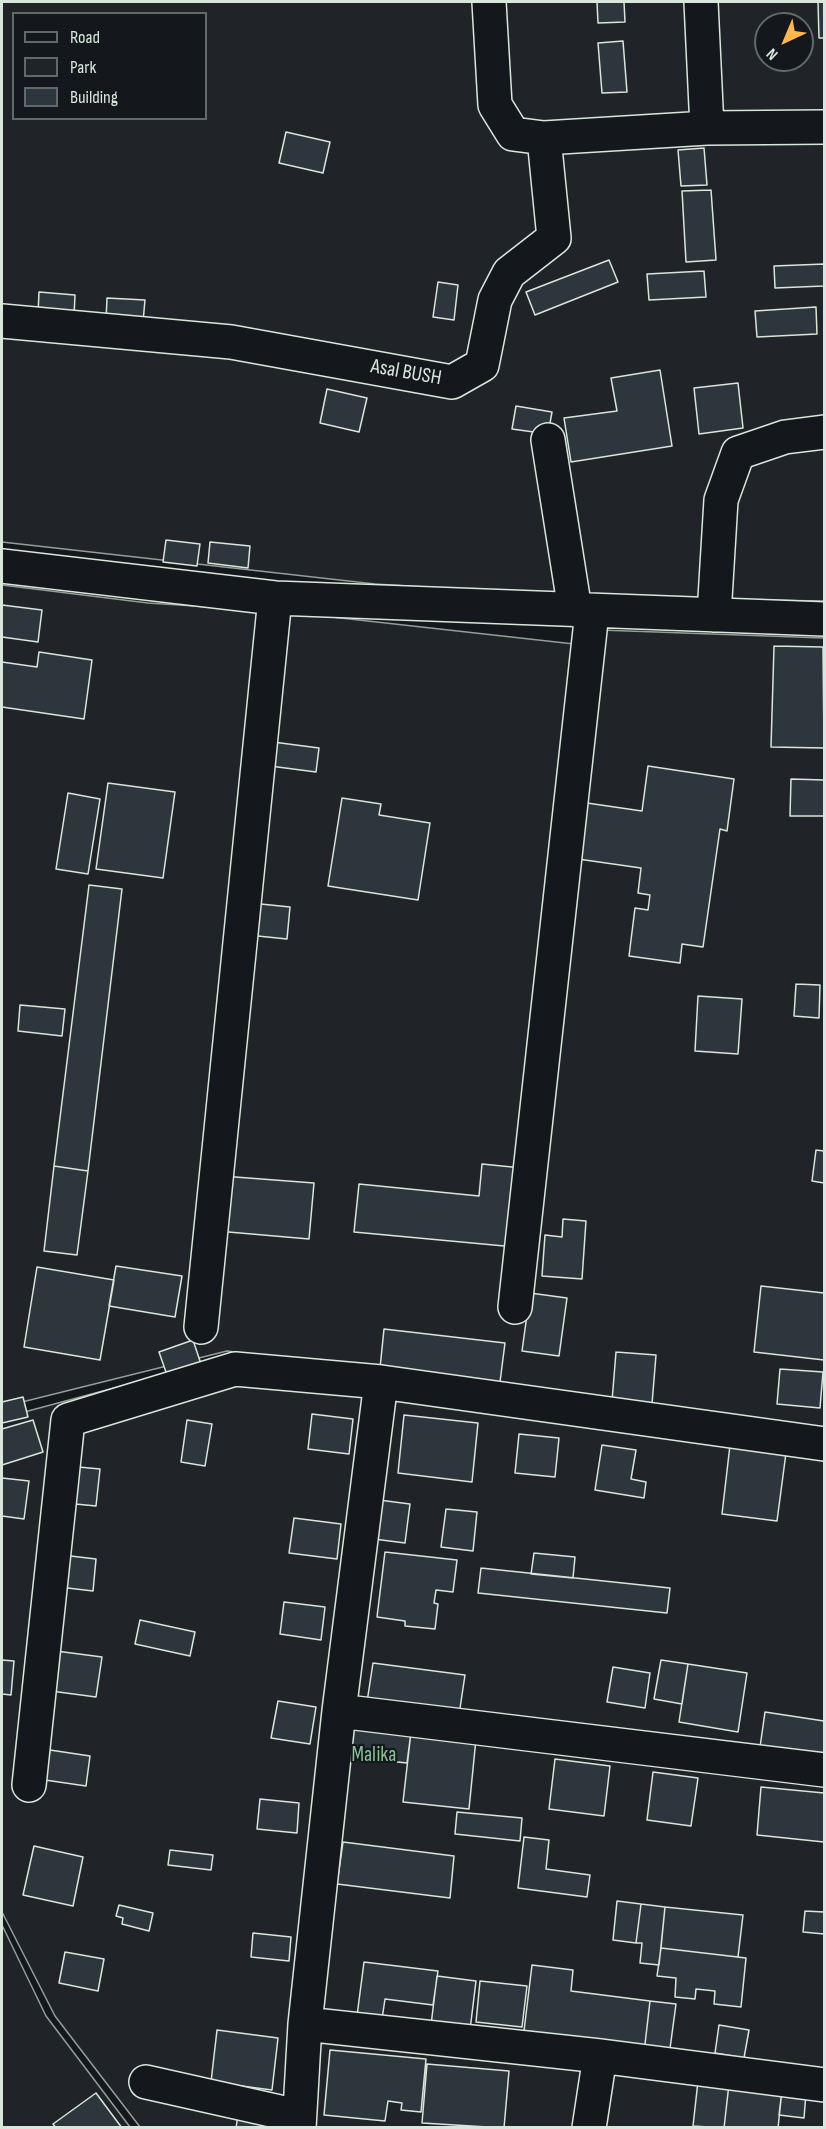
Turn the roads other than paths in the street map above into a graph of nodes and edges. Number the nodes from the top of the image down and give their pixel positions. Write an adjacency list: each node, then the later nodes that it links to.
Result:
1 (489, 2): 5 (street)
2 (701, 2): 4 (street)
3 (825, 127): 4 (street)
4 (707, 128): 5 (street)
5 (544, 138): 6 (street, Asal BUSH)
6 (2, 321)
7 (825, 432): 12 (street)
8 (548, 440): 11 (street)
9 (2, 566): 10 (street)
10 (275, 598): 11 (street); 15 (street)
11 (583, 611): 12 (street); 14 (street)
12 (714, 615): 13 (street)
13 (825, 619)
14 (515, 1307)
15 (201, 1327)
16 (381, 1382): 17 (street); 18 (street); 20 (street)
17 (825, 1444)
18 (339, 1711): 19 (street); 21 (street)
19 (825, 1770)
20 (29, 1785)
21 (305, 2024): 22 (street); 25 (street)
22 (600, 2056): 24 (street); 26 (street)
23 (146, 2082): 25 (street)
24 (825, 2085)
25 (298, 2122)
26 (589, 2127)

